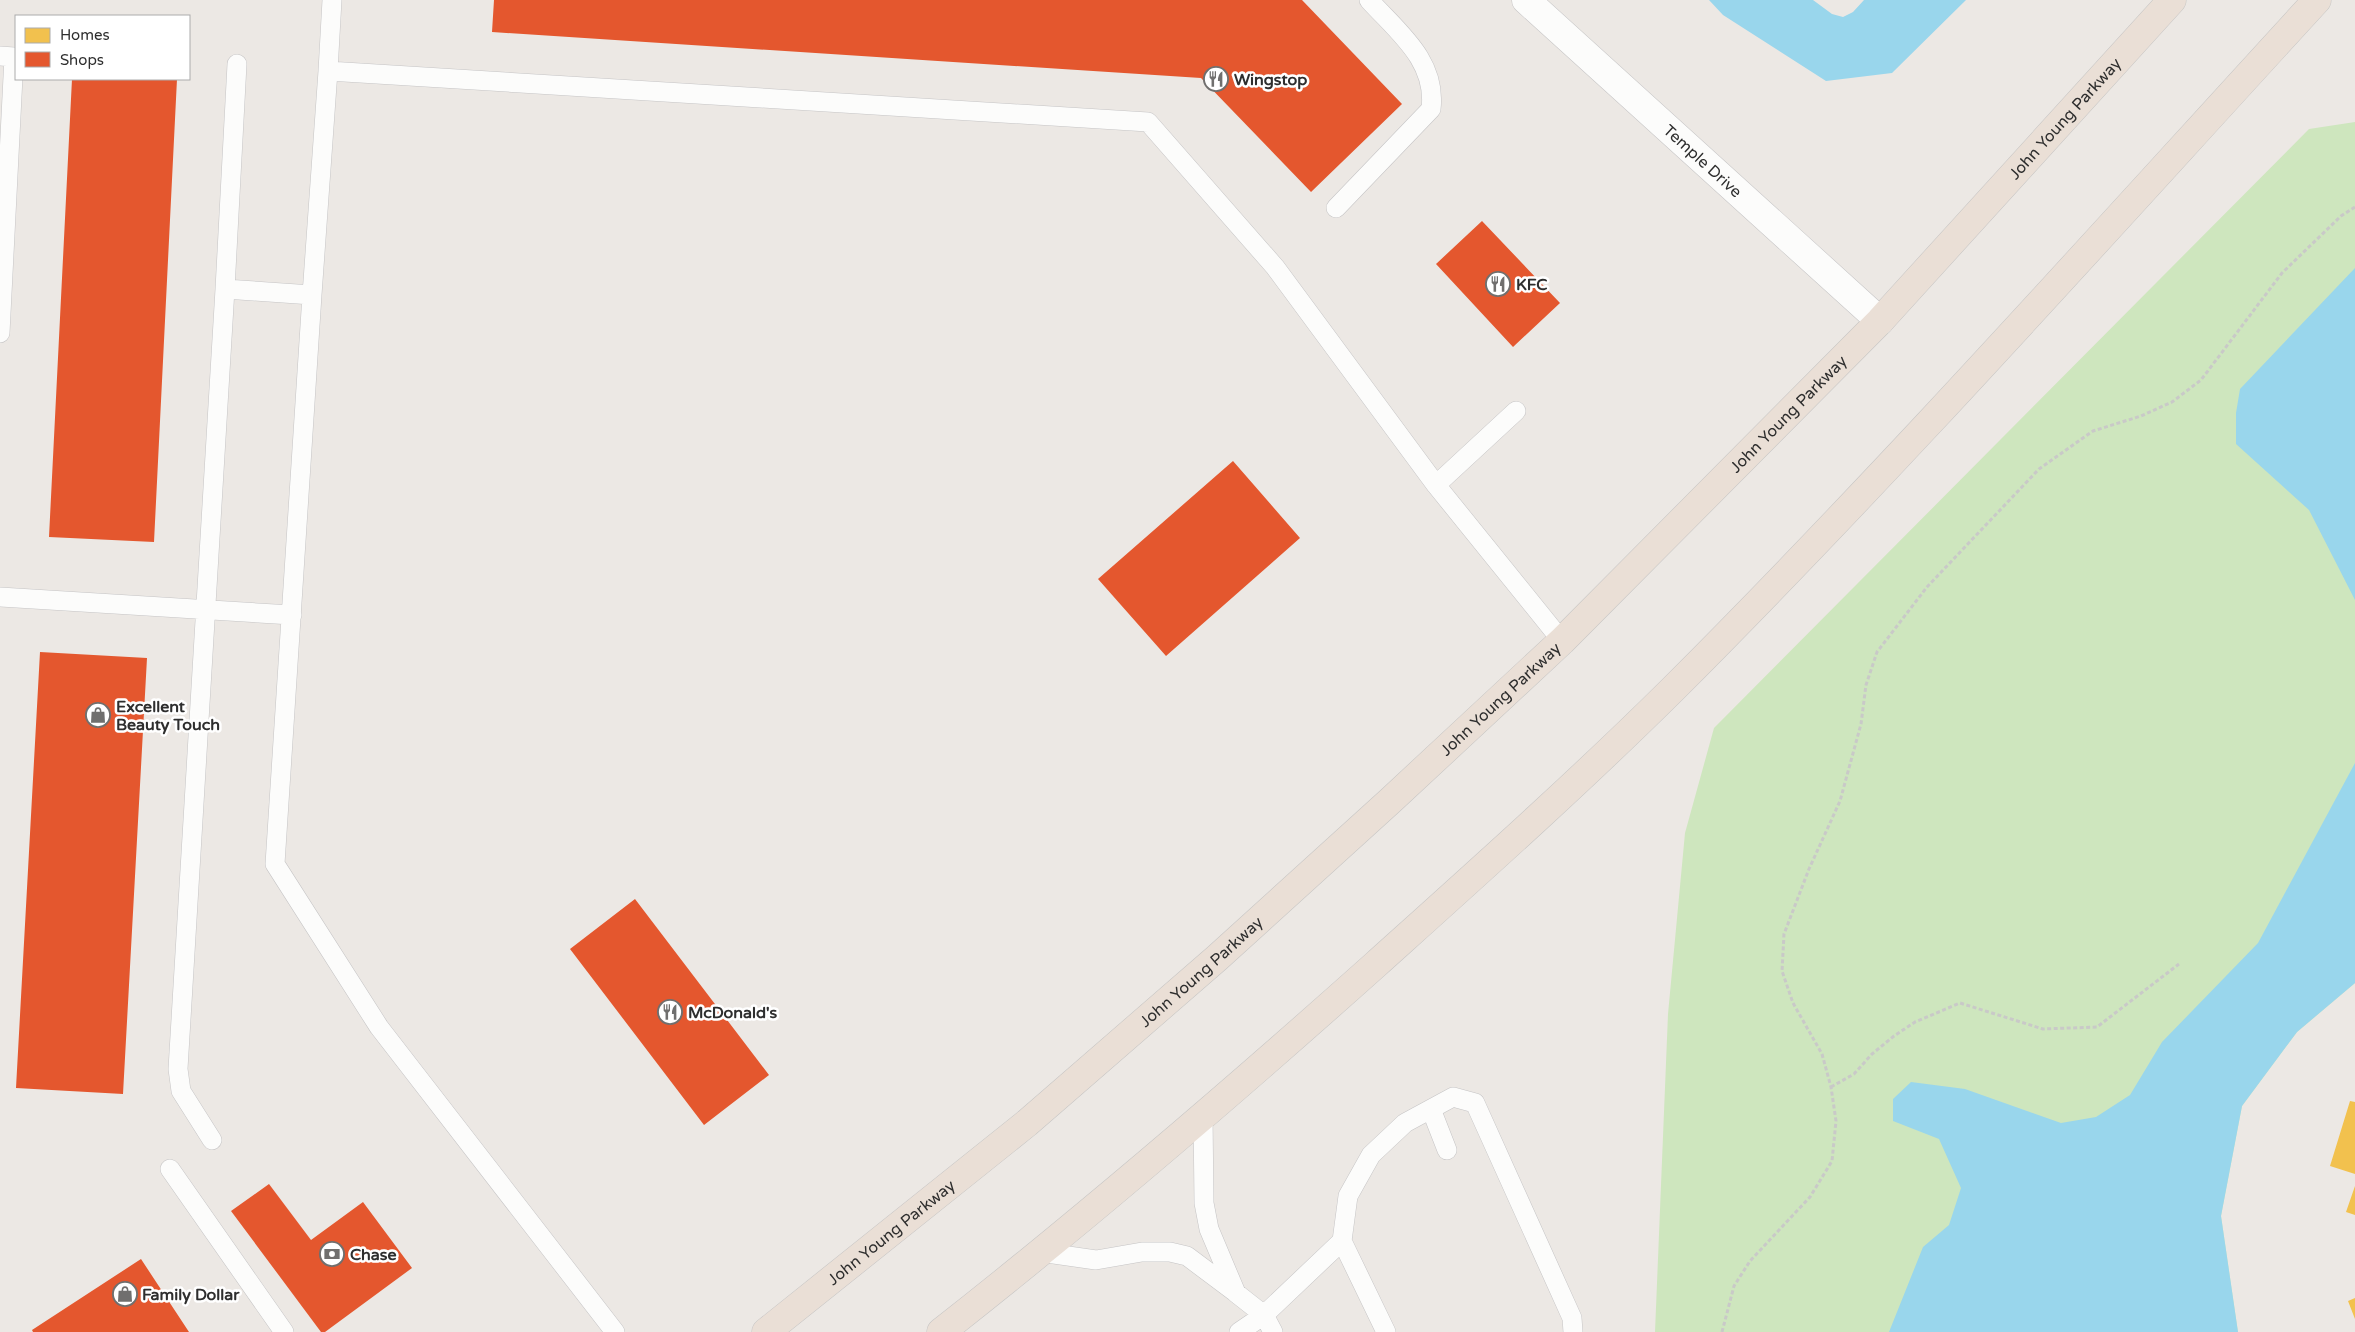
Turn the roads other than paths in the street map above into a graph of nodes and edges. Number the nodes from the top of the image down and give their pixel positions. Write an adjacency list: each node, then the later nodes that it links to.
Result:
1 (332, 0): 8 (lane)
2 (1368, 0): 9 (lane)
3 (1526, 0): 13 (street, Temple Drive)
4 (2172, 0): 13 (highway, John Young Parkway)
5 (2317, 0): 22 (highway)
6 (0, 56): 10 (lane)
7 (237, 64): 11 (lane)
8 (328, 71): 12 (lane); 16 (lane)
9 (1336, 208)
10 (3, 236): 14 (lane)
11 (225, 289): 12 (lane); 18 (lane)
12 (312, 295): 19 (lane)
13 (1880, 321): 20 (highway, John Young Parkway)
14 (0, 333)
15 (1516, 411): 16 (lane)
16 (1436, 485): 20 (lane)
17 (0, 597): 18 (lane)
18 (204, 610): 19 (lane); 23 (lane)
19 (292, 615): 32 (lane)
20 (1562, 641): 28 (highway, John Young Parkway)
21 (1431, 1109): 24 (lane); 26 (lane); 39 (lane)
22 (1203, 1115): 27 (highway); 29 (lane)
23 (212, 1140)
24 (1447, 1150)
25 (170, 1169): 31 (lane)
26 (1342, 1241): 30 (lane); 38 (lane)
27 (1040, 1252): 29 (lane); 35 (highway)
28 (828, 1284): 33 (highway, John Young Parkway); 34 (highway)
29 (1236, 1293): 30 (lane)
30 (1264, 1315): 36 (lane); 37 (lane)
31 (284, 1332)
32 (614, 1332)
33 (766, 1332)
34 (795, 1332)
35 (941, 1332)
36 (1239, 1332)
37 (1274, 1332)
38 (1386, 1332)
39 (1573, 1332)

